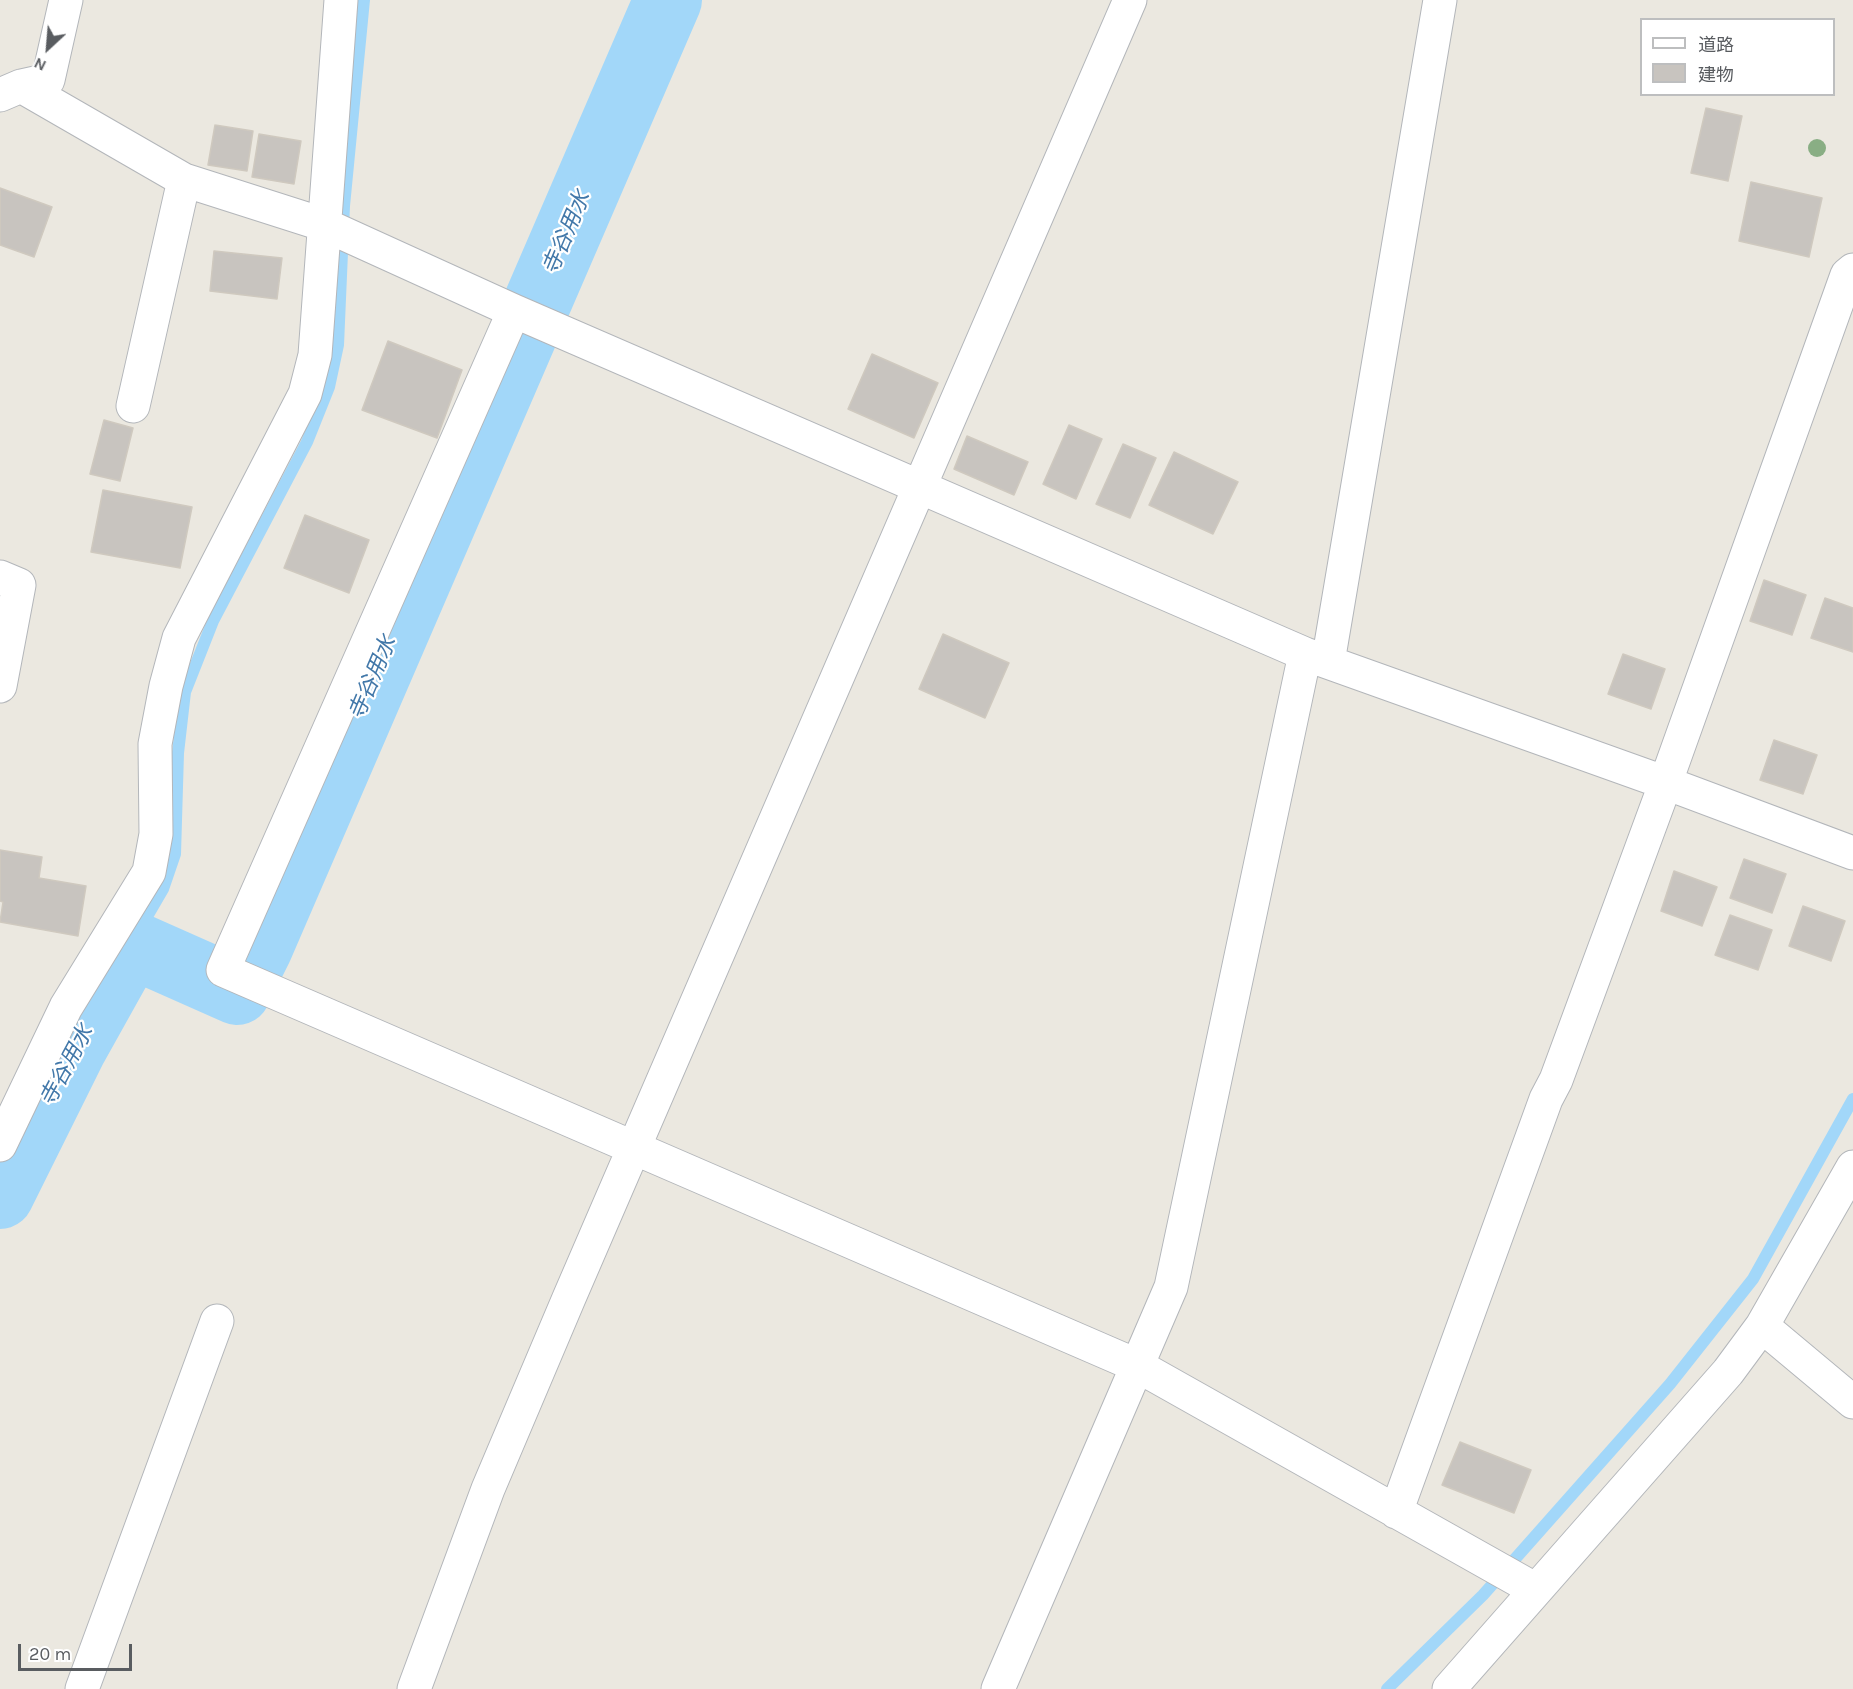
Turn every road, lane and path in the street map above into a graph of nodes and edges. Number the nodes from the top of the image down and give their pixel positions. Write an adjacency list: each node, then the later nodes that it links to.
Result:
1 (66, 0): 5 (street)
2 (341, 0): 7 (street)
3 (1130, 0): 11 (street)
4 (1440, 0): 13 (street)
5 (10, 90): 6 (street)
6 (184, 180): 7 (street); 10 (street)
7 (325, 225): 9 (street); 17 (street)
8 (1853, 270): 15 (street)
9 (514, 311): 11 (street); 18 (street)
10 (133, 406)
11 (920, 487): 13 (street); 18 (street)
12 (0, 577): 14 (street)
13 (1316, 658): 15 (street); 22 (street)
14 (0, 686)
15 (1666, 783): 16 (street); 24 (street)
16 (1853, 853)
17 (0, 1145)
18 (633, 1148): 22 (street); 27 (street)
19 (1853, 1167): 21 (street)
20 (217, 1321): 26 (street)
21 (1762, 1326): 23 (street); 25 (street)
22 (1138, 1366): 24 (street); 28 (street)
23 (1853, 1402)
24 (1396, 1512): 25 (street)
25 (1536, 1590): 29 (street)
26 (82, 1689)
27 (414, 1689)
28 (998, 1689)
29 (1449, 1689)

